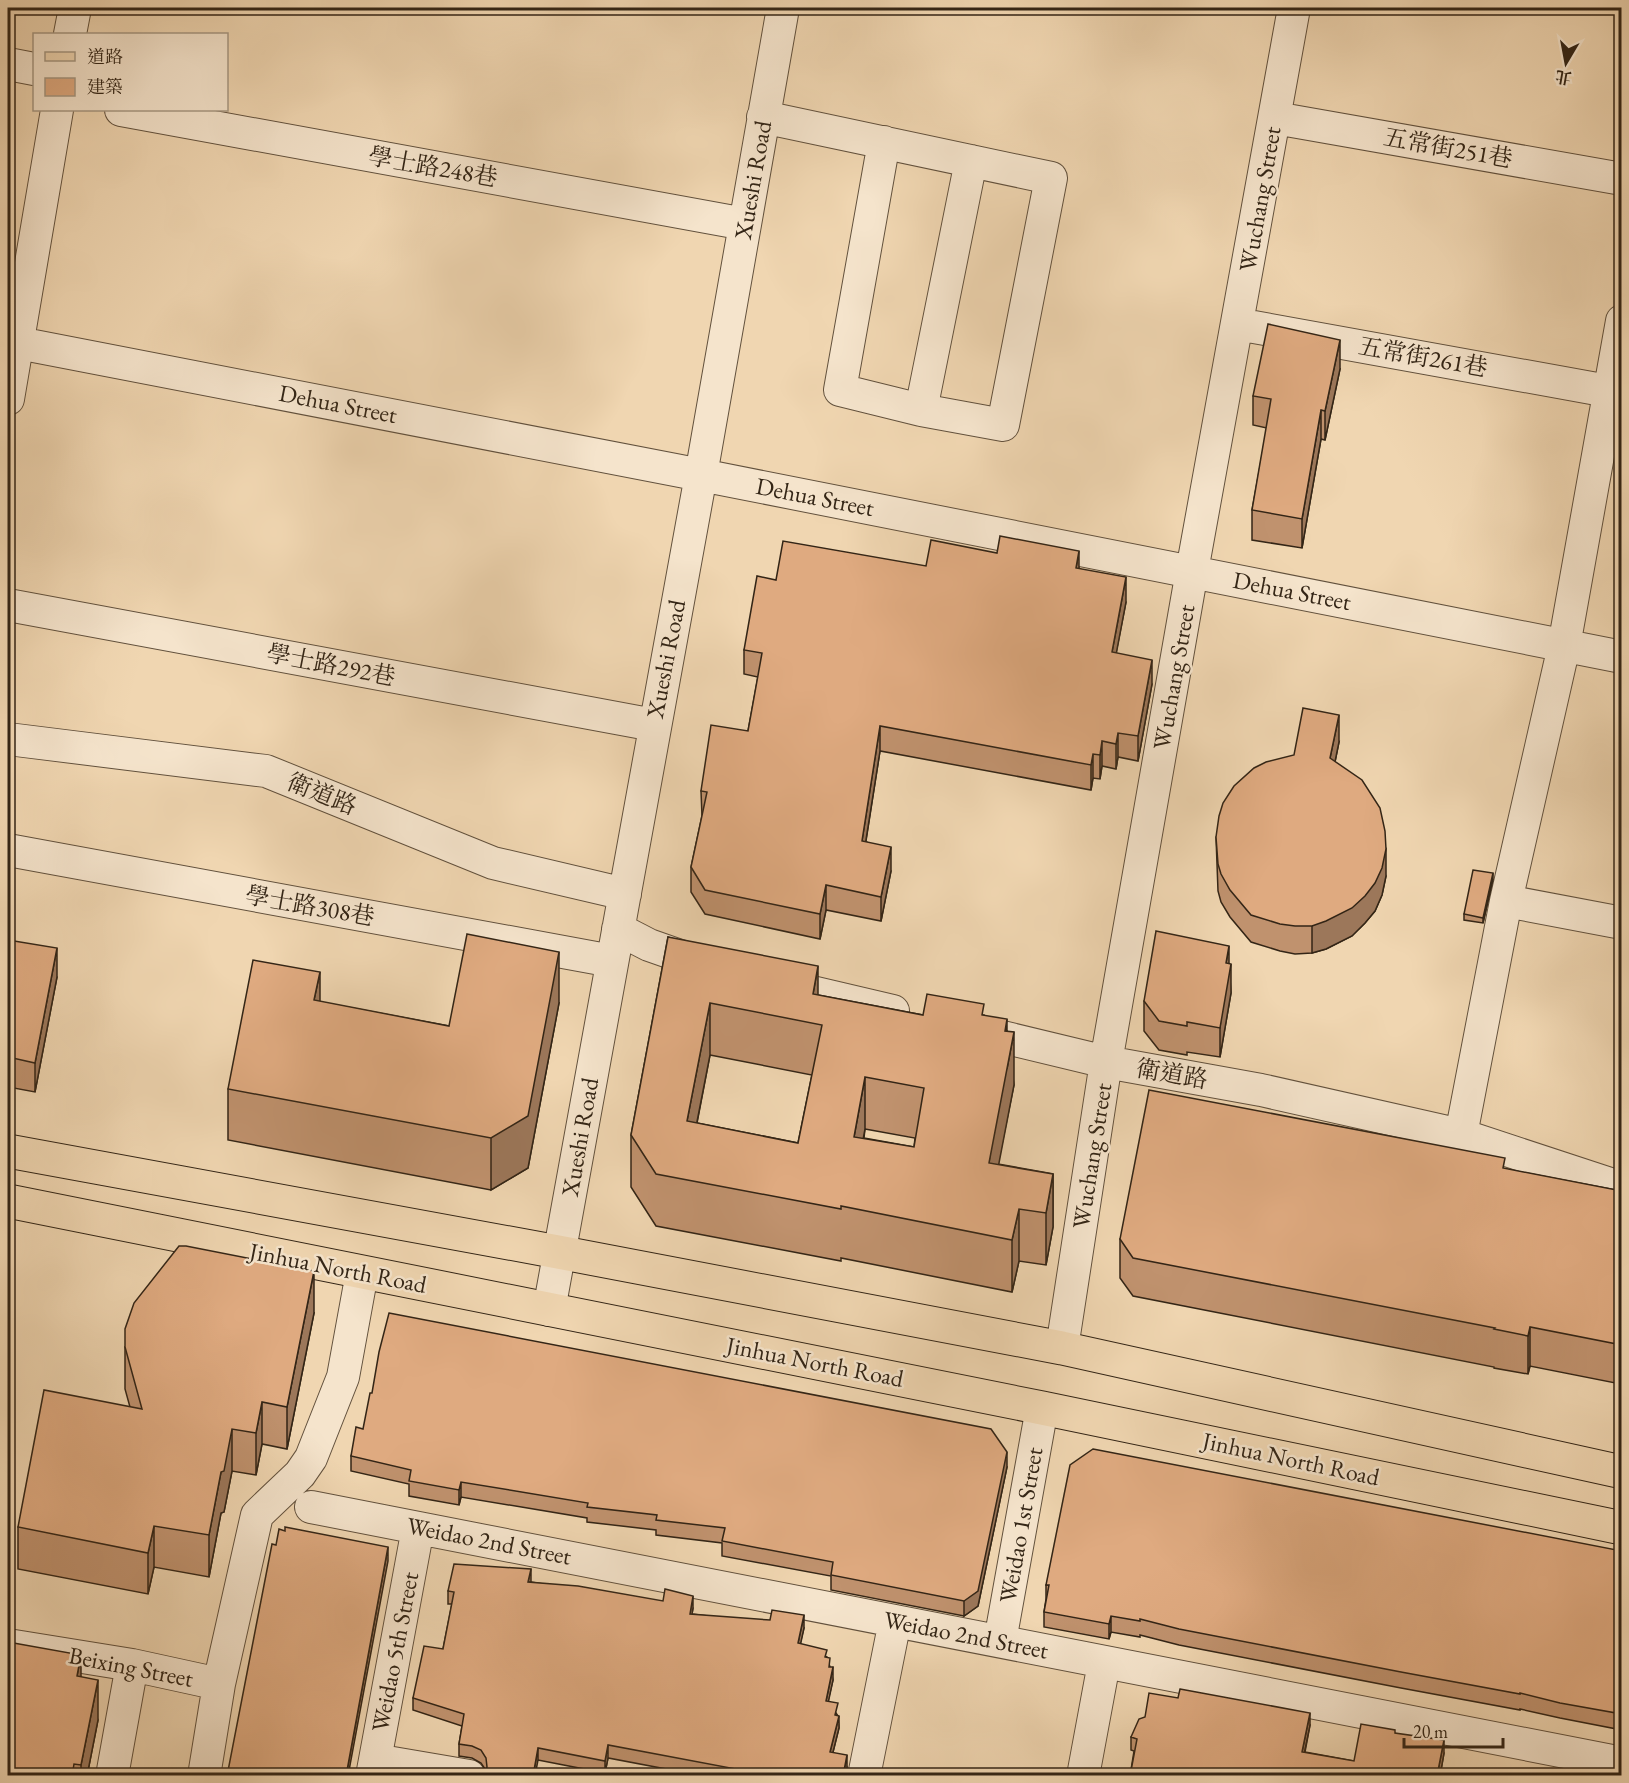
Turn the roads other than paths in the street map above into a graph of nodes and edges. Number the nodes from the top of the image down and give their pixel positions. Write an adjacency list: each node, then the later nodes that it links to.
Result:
1 (75, 8): 4 (street)
2 (1294, 8): 10 (street, Wuchang Street)
3 (774, 9): 9 (street, Xueshi Road)
4 (70, 33)
5 (8, 64): 6 (street)
6 (33, 69)
7 (57, 111): 17 (street)
8 (126, 111): 14 (street, 學士路248巷)
9 (763, 117): 11 (street); 14 (street, Xueshi Road)
10 (1275, 118): 13 (street, 五常街251巷); 16 (street, Wuchang Street)
11 (884, 142): 12 (street); 20 (street)
12 (971, 161): 20 (street); 20 (street)
13 (1622, 179)
14 (745, 224): 21 (street, Xueshi Road)
15 (1622, 321): 18 (street)
16 (1237, 324): 18 (street, 五常街261巷); 22 (street, Wuchang Street)
17 (13, 342): 19 (street); 21 (street, Dehua Street)
18 (1608, 391): 24 (street)
19 (8, 399)
20 (921, 410)
21 (701, 475): 22 (street, Dehua Street); 26 (street, Xueshi Road)
22 (1192, 571): 24 (street, Dehua Street); 34 (street, Wuchang Street)
23 (8, 605): 26 (street, 學士路292巷)
24 (1564, 646): 25 (street, Dehua Street); 30 (street)
25 (1622, 657)
26 (654, 725): 29 (street, Xueshi Road)
27 (8, 739): 29 (street, 衛道路)
28 (8, 850): 33 (street, 學士路308巷)
29 (625, 894): 32 (street, Xueshi Road)
30 (1506, 901): 31 (street); 35 (street)
31 (1622, 923)
32 (618, 930): 33 (street, Xueshi Road); 34 (street, 衛道路)
33 (612, 961): 39 (street, Xueshi Road)
34 (1106, 1062): 35 (street, 衛道路); 42 (street, Wuchang Street)
35 (1461, 1135): 37 (street, 衛道路)
36 (8, 1150): 39 (main road)
37 (1622, 1188)
38 (8, 1201): 40 (main road, Jinhua North Road)
39 (558, 1252): 41 (street, Xueshi Road); 42 (main road)
40 (362, 1273): 41 (main road, Jinhua North Road); 53 (street)
41 (549, 1310): 43 (main road, Jinhua North Road)
42 (1062, 1348): 44 (main road)
43 (1042, 1408): 47 (main road, Jinhua North Road); 49 (street, Weidao 1st Street)
44 (1622, 1472)
45 (311, 1507): 46 (street, Weidao 2nd Street)
46 (418, 1528): 48 (street, Weidao 2nd Street); 55 (street, Weidao 5th Street)
47 (1622, 1528)
48 (895, 1621): 49 (street, Weidao 2nd Street); 59 (street)
49 (1000, 1641): 51 (street, Weidao 2nd Street)
50 (8, 1645): 52 (street, Beixing Street)
51 (1104, 1663): 54 (street, Weidao 2nd Street); 60 (street)
52 (132, 1665): 53 (street, Beixing Street); 56 (street)
53 (219, 1684): 57 (street)
54 (1622, 1763)
55 (373, 1768): 58 (street)
56 (112, 1776)
57 (204, 1776)
58 (469, 1776)
59 (864, 1776)
60 (1083, 1776)

